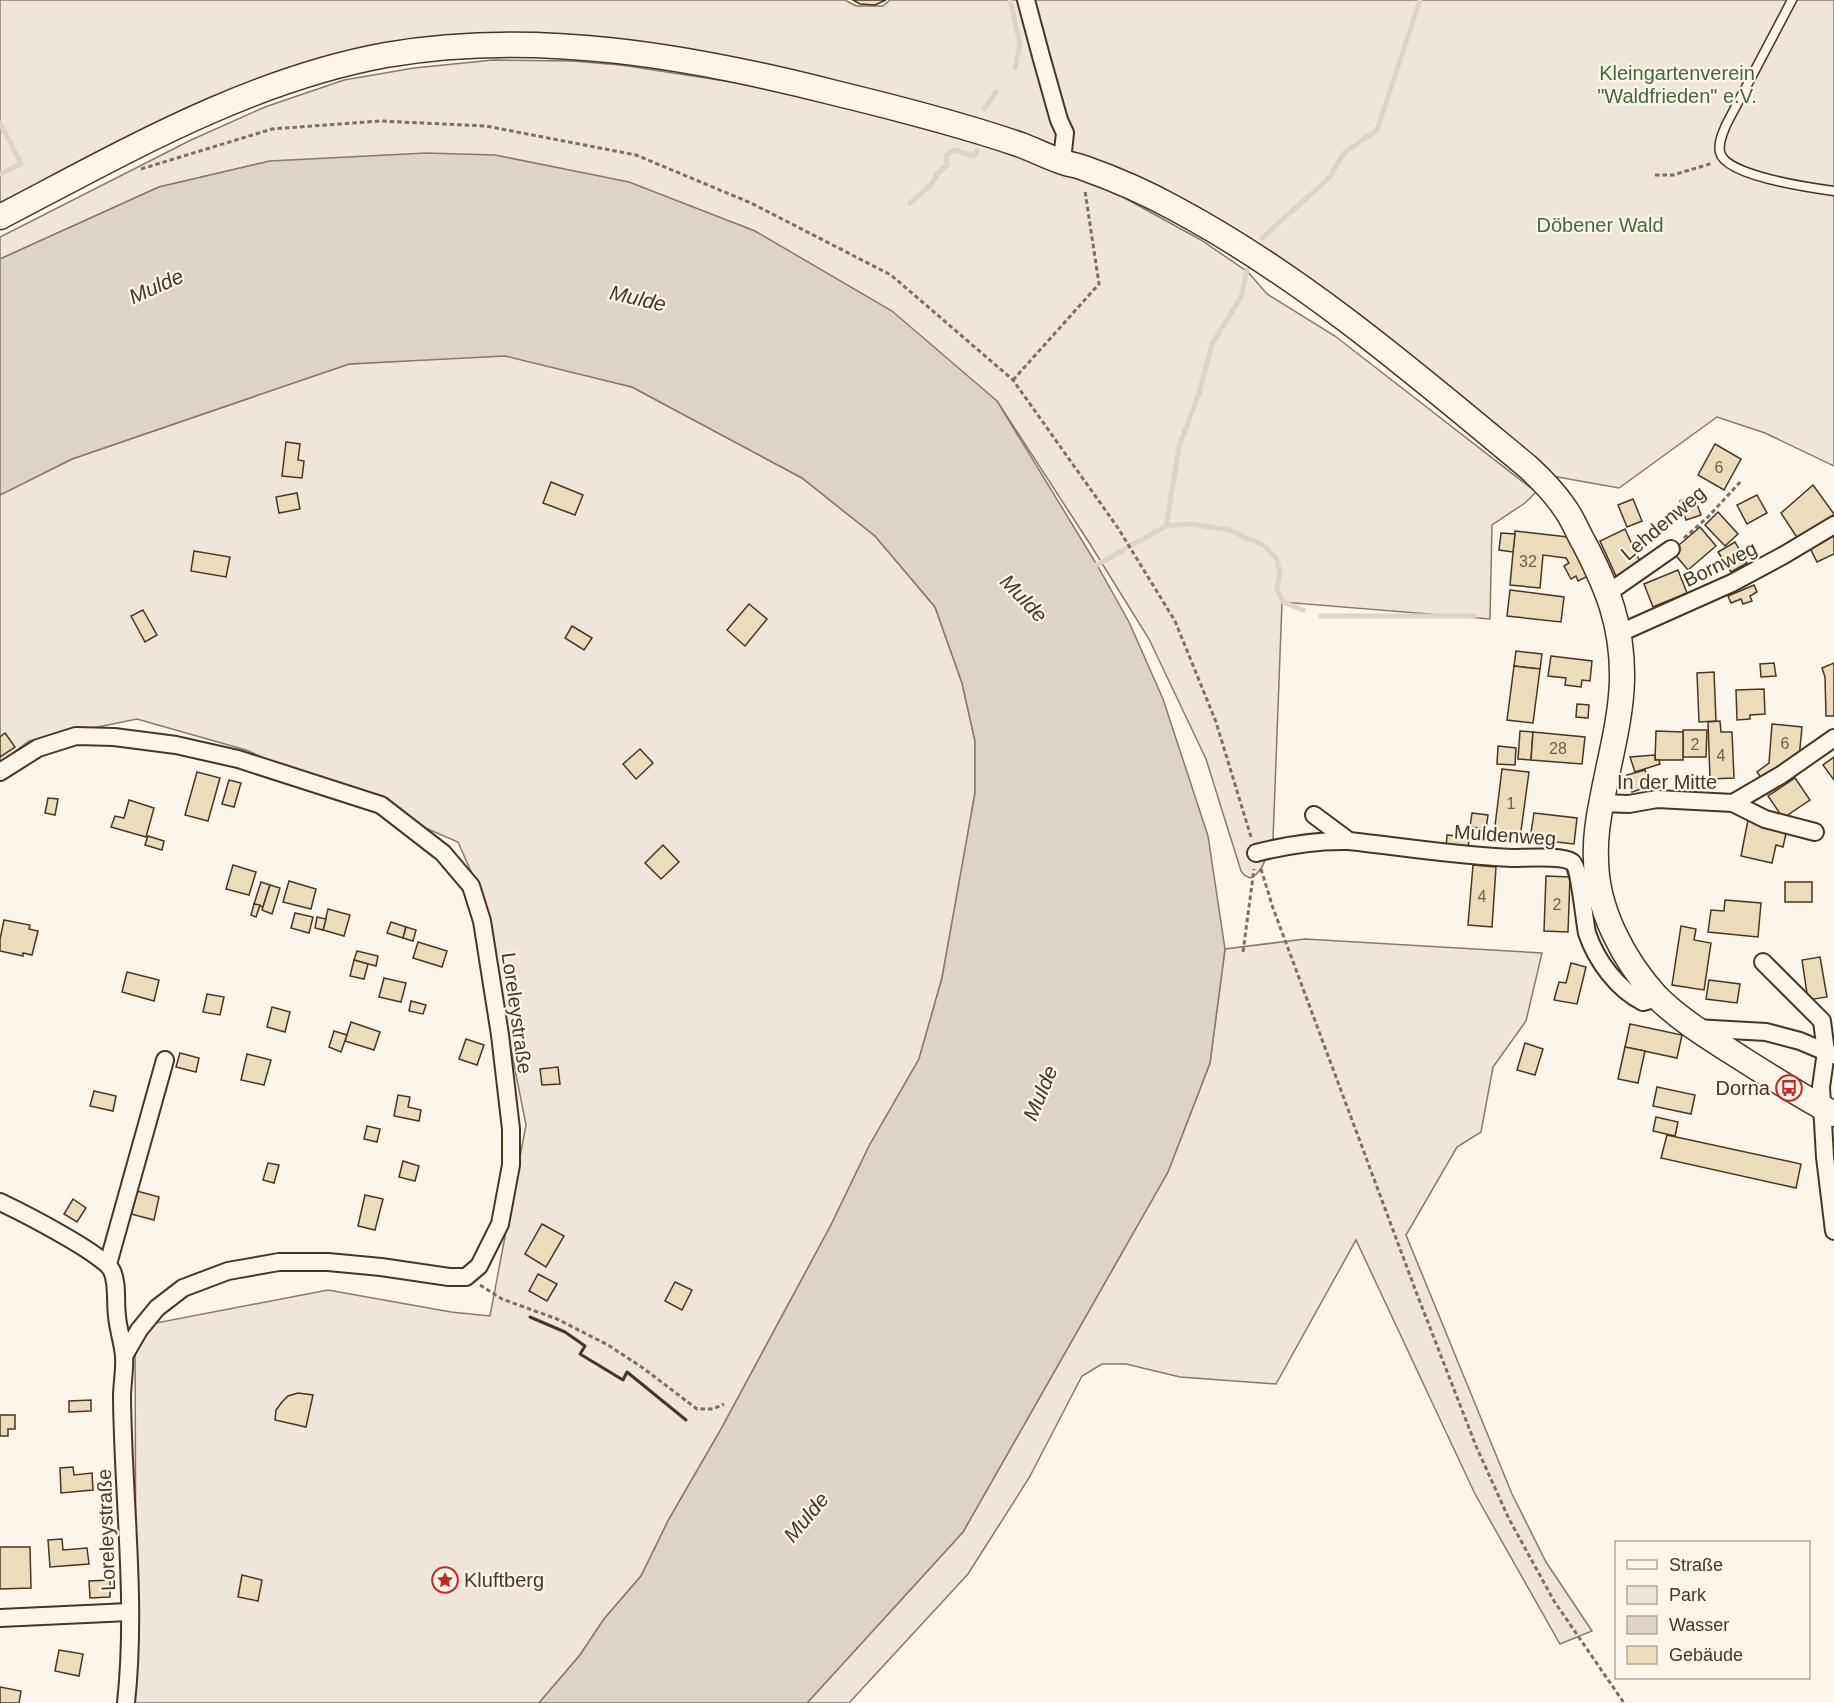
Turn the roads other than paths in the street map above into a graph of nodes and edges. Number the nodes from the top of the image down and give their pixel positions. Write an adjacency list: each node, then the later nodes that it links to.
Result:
1 (1026, 0): 3 (street)
2 (1792, 0): 4 (lane)
3 (1064, 163): 5 (main road); 8 (main road)
4 (1834, 191)
5 (0, 217)
6 (1834, 525): 9 (street, Bornweg)
7 (1671, 549): 8 (street, Lehdenweg)
8 (1608, 593): 9 (main road)
9 (1620, 633): 12 (main road)
10 (1834, 738): 13 (street, In der Mitte)
11 (0, 772): 28 (street, Loreleystraße)
12 (1601, 803): 13 (street, In der Mitte); 19 (main road)
13 (1733, 803): 15 (street, In der Mitte)
14 (1314, 815): 16 (street)
15 (1815, 832)
16 (1349, 841): 17 (street, Muldenweg); 19 (street, Muldenweg)
17 (1256, 853)
18 (1763, 962): 20 (street)
19 (1658, 998): 21 (main road)
20 (1828, 1019): 22 (street)
21 (1694, 1028): 22 (street); 24 (main road)
22 (1830, 1054): 24 (street)
23 (165, 1060): 27 (street)
24 (1828, 1111): 26 (street)
25 (0, 1202): 27 (street)
26 (1834, 1232)
27 (108, 1264): 28 (street, Loreleystraße)
28 (124, 1356): 29 (street, Loreleystraße)
29 (129, 1612): 30 (street); 31 (street, Loreleystraße)
30 (0, 1618)
31 (126, 1703)

